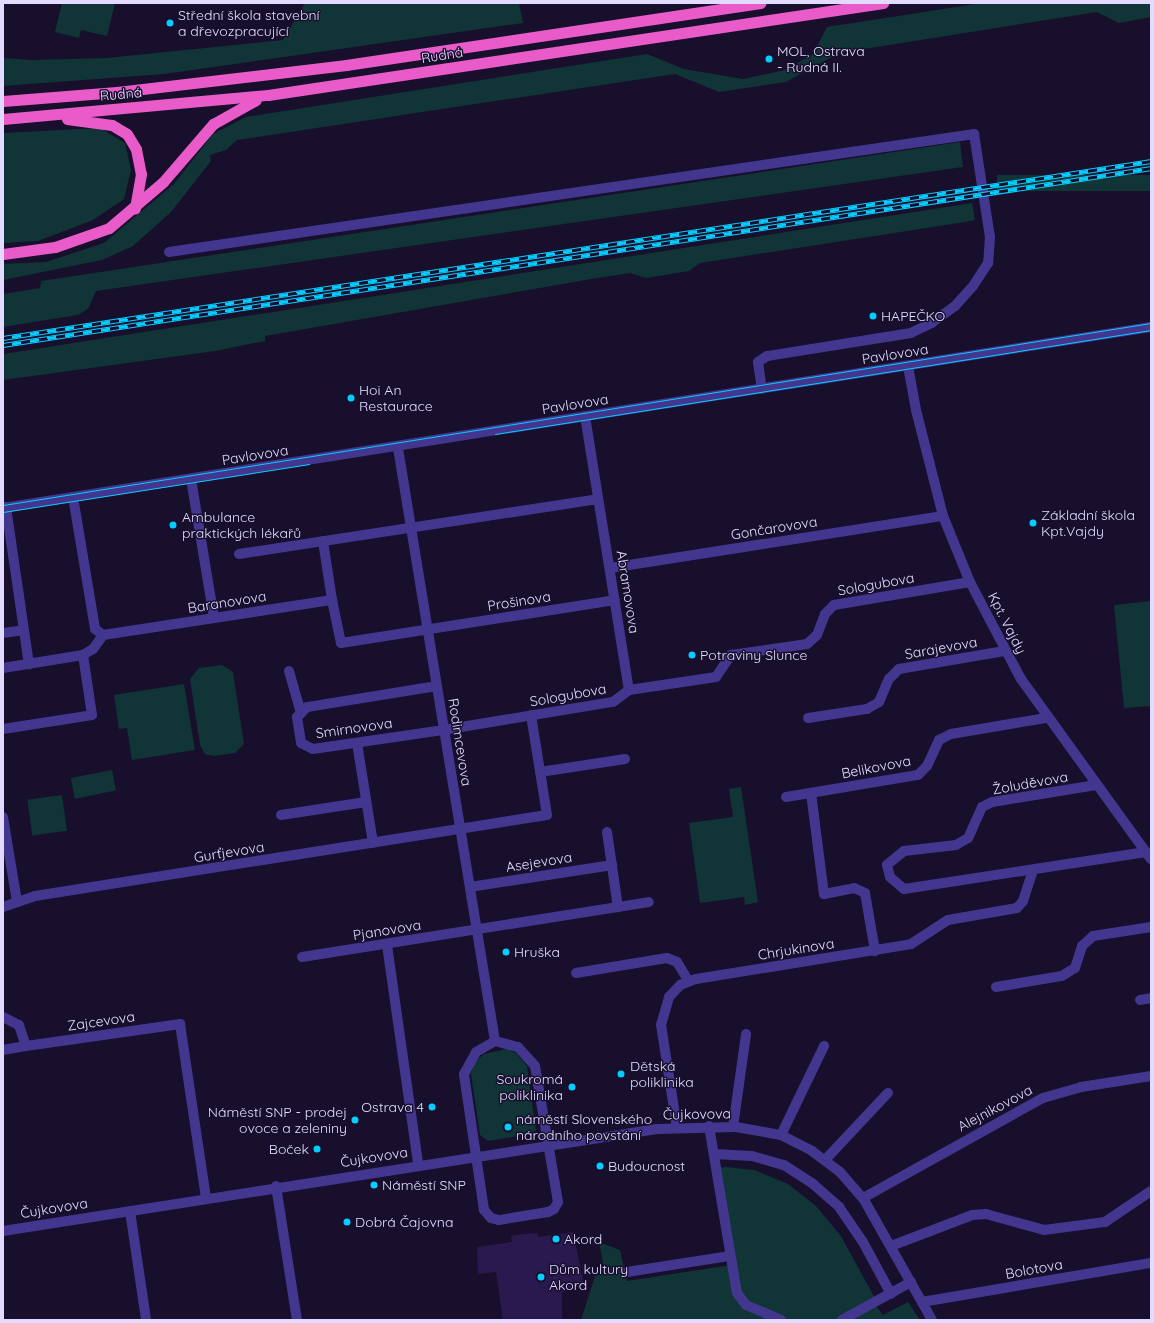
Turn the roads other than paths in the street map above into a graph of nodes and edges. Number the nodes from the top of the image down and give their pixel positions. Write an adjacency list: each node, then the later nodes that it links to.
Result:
1 (760, 3): 4 (highway, Rudná)
2 (883, 3): 3 (highway, Rudná)
3 (268, 96): 5 (highway, Rudná); 7 (highway)
4 (3, 101)
5 (43, 116): 6 (highway, Rudná); 7 (highway)
6 (3, 119)
7 (134, 209): 9 (highway)
8 (169, 252): 12 (street)
9 (3, 254)
10 (1151, 327): 11 (street, Pavlovova)
11 (908, 366): 12 (street, Pavlovova); 19 (street, Kpt. Vajdy)
12 (762, 388): 13 (street, Pavlovova)
13 (585, 416): 14 (street, Pavlovova); 17 (street, Abramovova)
14 (398, 448): 15 (street, Pavlovova); 20 (street, Rodimcevova)
15 (191, 479): 16 (street, Pavlovova); 27 (street)
16 (73, 497): 18 (street, Pavlovova); 31 (street)
17 (598, 499): 20 (street); 23 (street, Abramovova)
18 (4, 508): 29 (street)
19 (943, 516): 23 (street, Gončarovova); 24 (street, Kpt. Vajdy)
20 (412, 527): 21 (street); 28 (street, Rodimcevova)
21 (323, 541): 22 (street); 25 (street)
22 (239, 554)
23 (610, 568): 26 (street, Abramovova)
24 (970, 582): 32 (street, Kpt. Vajdy); 38 (street, Sologubova)
25 (332, 600): 27 (street, Baranovova); 28 (street)
26 (615, 600): 28 (street, Prošinova); 38 (street, Abramovova)
27 (214, 618): 31 (street, Baranovova)
28 (428, 629): 37 (street, Rodimcevova)
29 (24, 630): 30 (street); 34 (street)
30 (3, 634)
31 (102, 635): 33 (street)
32 (1004, 651): 41 (street, Sarajevova); 42 (street, Kpt. Vajdy)
33 (83, 655): 34 (street); 43 (street)
34 (29, 664): 35 (street)
35 (3, 668)
36 (289, 671): 39 (street, Smirnovova)
37 (437, 686): 39 (street, Smirnovova); 44 (street, Rodimcevova)
38 (629, 690): 40 (street, Sologubova)
39 (301, 713): 45 (street, Smirnovova)
40 (531, 715): 44 (street, Sologubova); 47 (street)
41 (808, 718)
42 (1046, 718): 48 (street, Kpt. Vajdy); 49 (street, Belikovova)
43 (3, 729)
44 (443, 730): 45 (street, Smirnovova); 54 (street, Rodimcevova)
45 (357, 743): 51 (street)
46 (625, 759): 47 (street)
47 (540, 772): 54 (street, Gurťjevova)
48 (1096, 785): 58 (street, Kpt. Vajdy); 60 (street, Žoluděvova)
49 (811, 793): 50 (street, Belikovova); 69 (street)
50 (786, 797)
51 (366, 802): 52 (street); 56 (street)
52 (281, 815)
53 (3, 817): 57 (street)
54 (460, 830): 56 (street, Gurťjevova); 61 (street, Rodimcevova)
55 (607, 832): 59 (street)
56 (373, 843): 62 (street, Gurťjevova)
57 (6, 850): 62 (street)
58 (1149, 856): 60 (street)
59 (612, 865): 61 (street, Asejevova); 65 (street)
60 (1033, 871): 69 (street, Chrjukinova)
61 (470, 887): 67 (street, Rodimcevova)
62 (17, 902): 64 (street, Gurťjevova)
63 (649, 902): 65 (street)
64 (3, 907)
65 (618, 907): 67 (street)
66 (1151, 927): 73 (street)
67 (477, 930): 68 (street, Pjanovova); 78 (street, Rodimcevova)
68 (387, 945): 70 (street, Pjanovova); 92 (street)
69 (876, 951): 72 (street, Chrjukinova)
70 (302, 957)
71 (576, 973): 72 (street)
72 (689, 982): 86 (street, Chrjukinova)
73 (996, 987)
74 (1151, 998): 75 (street)
75 (1140, 1000)
76 (3, 1017): 79 (street)
77 (746, 1034): 85 (street)
78 (495, 1042): 88 (street); 90 (street)
79 (26, 1046): 81 (street, Zajcevova); 95 (street, Zajcevova)
80 (824, 1046): 87 (street)
81 (3, 1050)
82 (1151, 1076): 96 (street, Alejnikovova)
83 (888, 1093): 91 (street)
84 (709, 1126): 85 (street, Čujkovova); 86 (street, Čujkovova); 89 (street)
85 (733, 1127): 87 (street, Čujkovova)
86 (677, 1128): 88 (street, Čujkovova)
87 (781, 1135): 91 (street, Čujkovova)
88 (549, 1145): 90 (street, Čujkovova); 90 (street)
89 (714, 1154): 100 (street); 104 (street)
90 (475, 1156): 92 (street, Čujkovova)
91 (825, 1160): 96 (street, Čujkovova)
92 (418, 1164): 93 (street, Čujkovova)
93 (276, 1186): 95 (street, Čujkovova); 107 (street)
94 (1151, 1191): 99 (street)
95 (206, 1198): 97 (street, Čujkovova)
96 (863, 1198): 99 (street, Čujkovova)
97 (130, 1211): 98 (street, Čujkovova); 106 (street)
98 (3, 1231)
99 (891, 1246): 103 (street, Čujkovova)
100 (729, 1256): 102 (street); 108 (street)
101 (1151, 1263): 105 (street, Bolotova)
102 (627, 1272)
103 (911, 1282): 104 (street); 105 (street, Čujkovova)
104 (891, 1294): 109 (street)
105 (922, 1302): 110 (street, Čujkovova)
106 (146, 1320)
107 (297, 1320)
108 (781, 1320)
109 (842, 1320)
110 (932, 1320)

